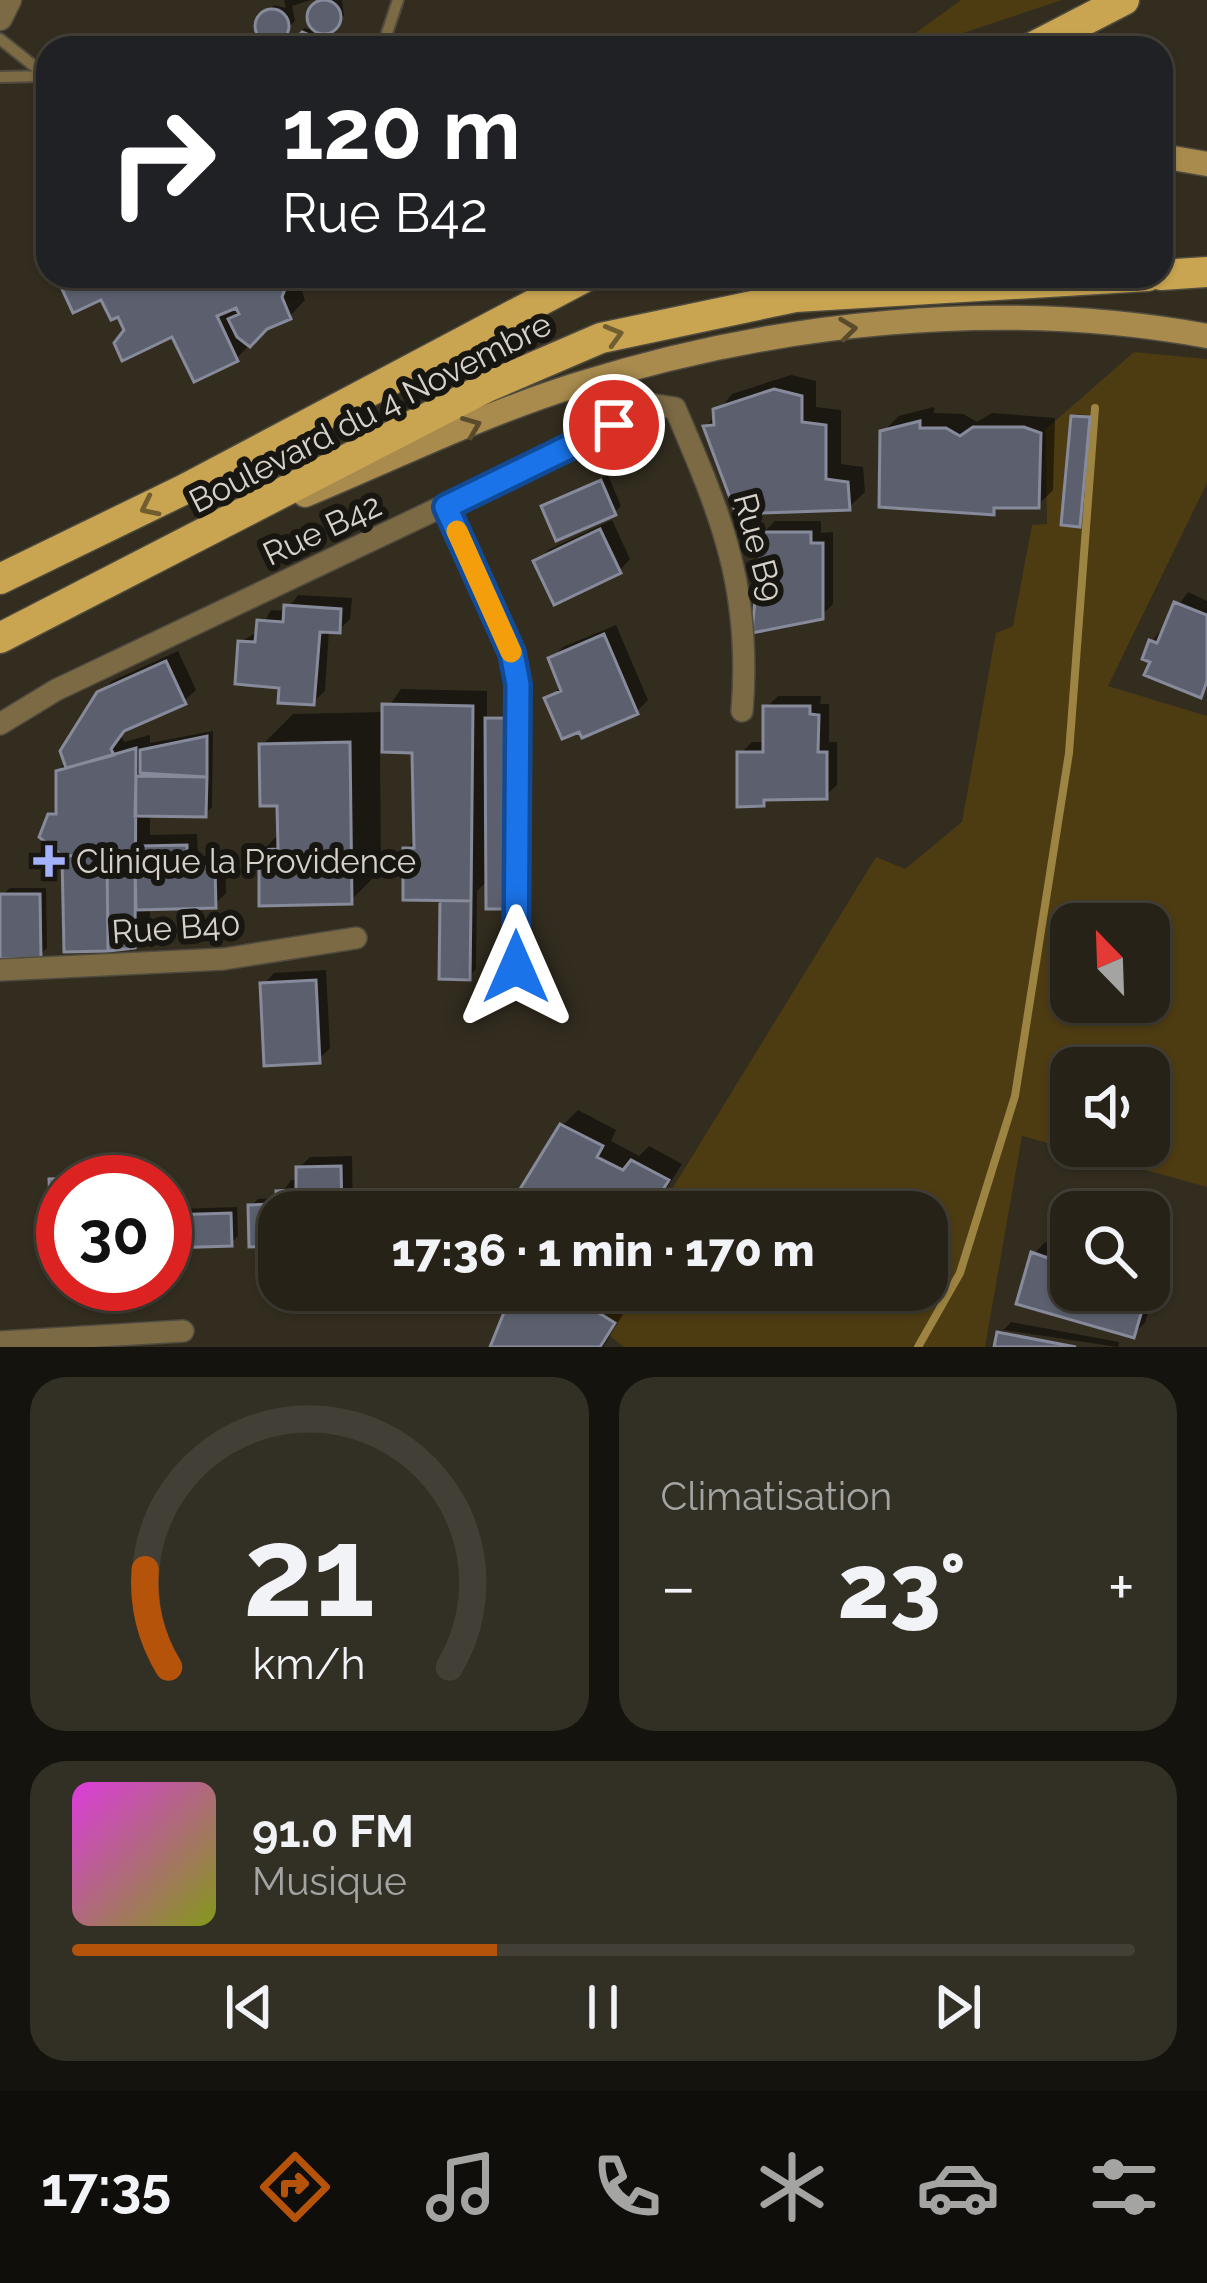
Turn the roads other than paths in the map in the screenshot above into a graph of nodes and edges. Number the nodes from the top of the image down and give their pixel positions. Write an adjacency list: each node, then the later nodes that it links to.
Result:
1 (9, 0): 4 (street)
2 (398, 0): 5 (lane)
3 (1124, 0): 6 (main road)
4 (0, 18)
5 (386, 36)
6 (1054, 36)
7 (0, 39): 8 (lane)
8 (36, 68)
9 (36, 76): 10 (lane)
10 (0, 77)
11 (1173, 158): 12 (main road)
12 (1207, 164)
13 (1207, 272): 14 (main road)
14 (1173, 274)
15 (564, 288): 18 (main road, Boulevard du 4 Novembre)
16 (946, 288): 19 (main road, Boulevard du 4 Novembre, one-way to 16)
17 (1207, 336): 22 (main road, one-way to 17)
18 (464, 340): 19 (main road); 23 (main road, Boulevard du 4 Novembre, one-way to 23)
19 (488, 387): 22 (main road, Boulevard du 4 Novembre)
20 (676, 408): 21 (street, Rue B42); 25 (street, Rue B9)
21 (446, 507): 26 (street, Rue B42); 28 (street)
22 (208, 534): 24 (main road, Boulevard du 4 Novembre)
23 (0, 579)
24 (0, 638)
25 (742, 711)
26 (0, 724)
27 (356, 938): 29 (street, Rue B40)
28 (516, 967)
29 (0, 970)
30 (183, 1331): 31 (street)
31 (0, 1342)

